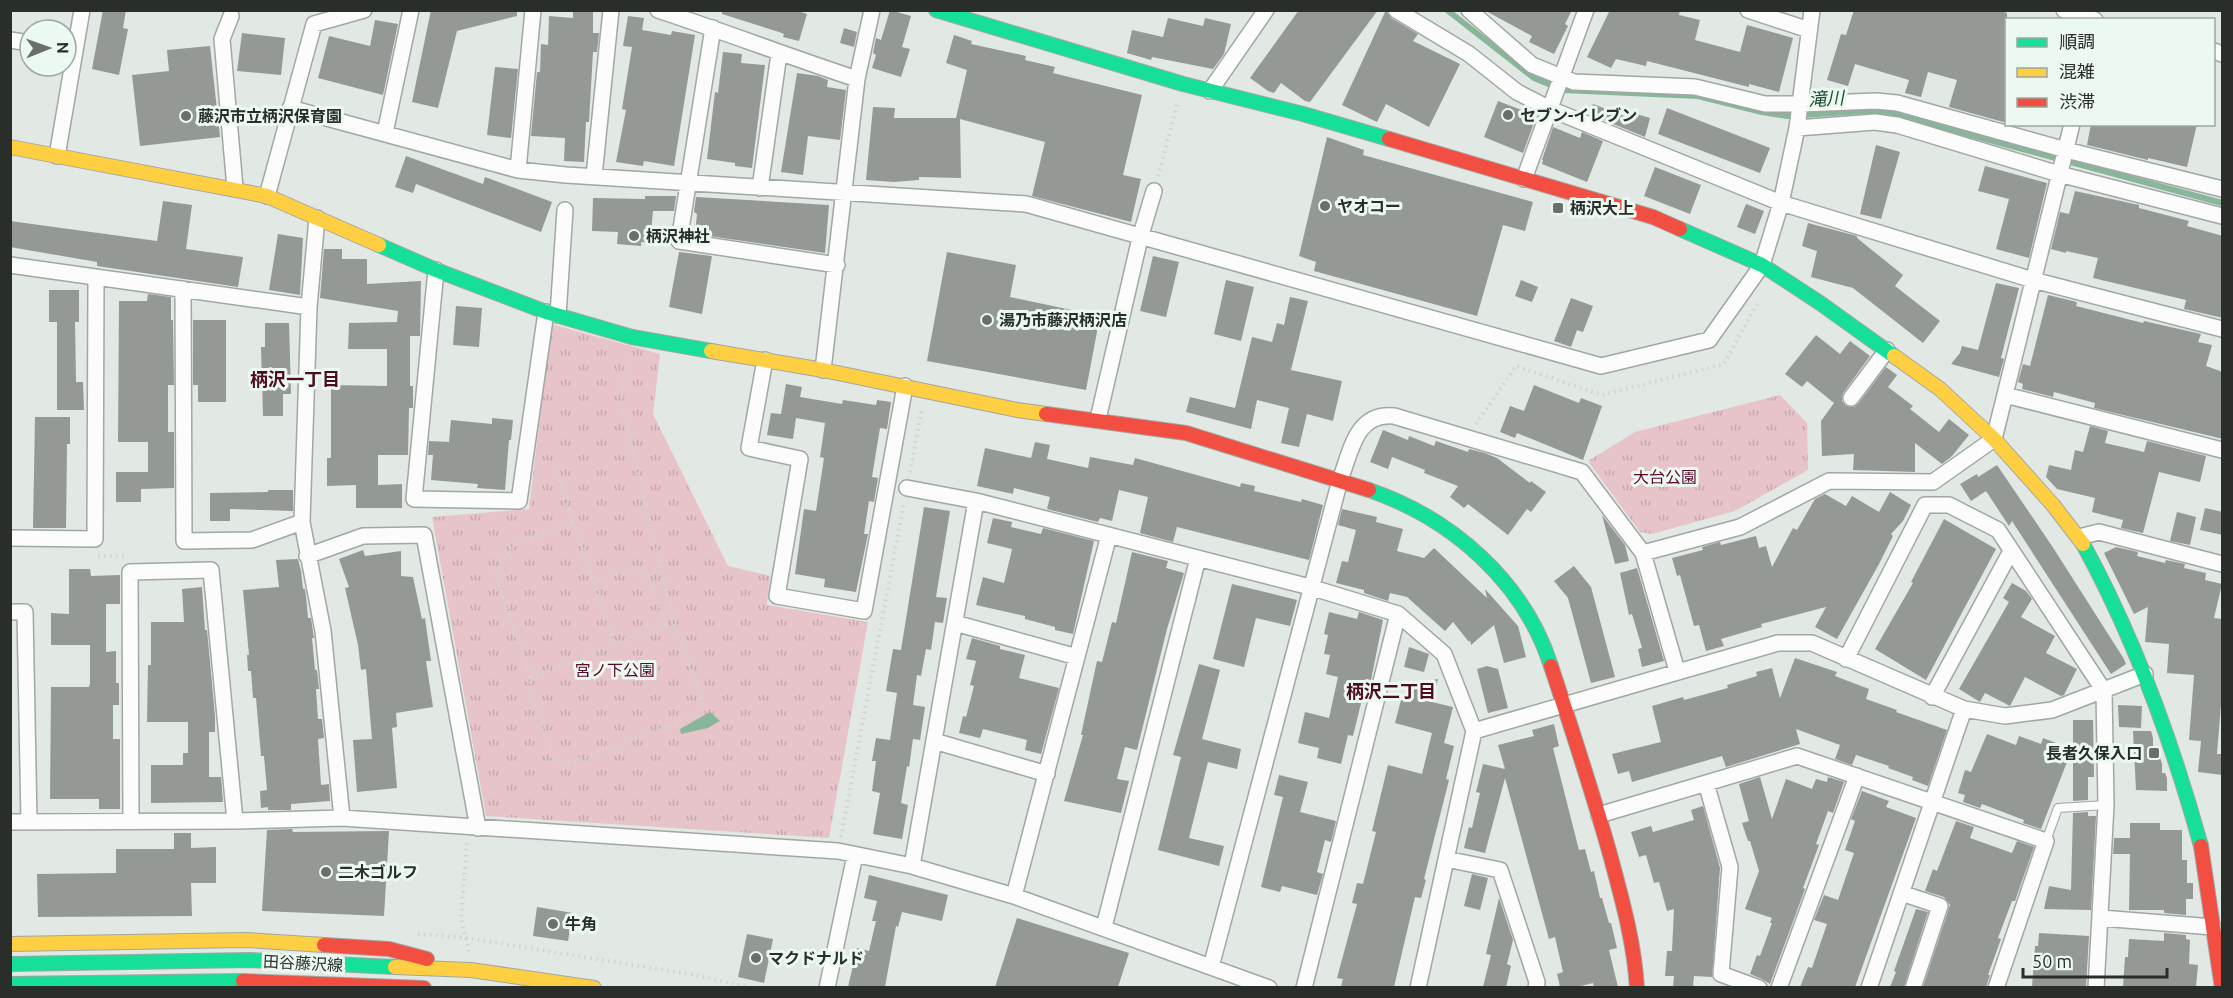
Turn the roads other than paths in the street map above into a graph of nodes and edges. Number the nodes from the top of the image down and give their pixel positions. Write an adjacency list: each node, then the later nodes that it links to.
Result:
1 (364, 10): 25 (street)
2 (411, 10): 29 (street)
3 (532, 10): 33 (street)
4 (611, 10): 35 (street)
5 (658, 10): 17 (street)
6 (872, 10): 22 (street)
7 (936, 10): 23 (street)
8 (1266, 10): 23 (street)
9 (1396, 10): 26 (street)
10 (1469, 10): 20 (street)
11 (1586, 10): 20 (street)
12 (1748, 10): 18 (street)
13 (1812, 10): 18 (street)
14 (2064, 10): 16 (street)
15 (231, 16): 38 (street)
16 (2090, 18)
17 (713, 28): 19 (street); 37 (street)
18 (1809, 30): 24 (street)
19 (778, 54): 22 (street); 39 (street)
20 (1562, 77): 24 (street); 26 (street)
21 (67, 78): 32 (street)
22 (857, 79): 42 (street)
23 (1210, 91): 36 (street)
24 (1801, 104): 28 (street); 31 (street)
25 (290, 108): 29 (street); 43 (street)
26 (1550, 109): 36 (street); 44 (street)
27 (2072, 126): 31 (street)
28 (1797, 128): 34 (street); 44 (street)
29 (385, 133): 33 (street)
30 (10, 147): 32 (street)
31 (2066, 150): 34 (street); 40 (street)
32 (57, 156): 38 (street)
33 (518, 170): 35 (street)
34 (2059, 174): 46 (street); 54 (street)
35 (594, 176): 37 (street)
36 (1524, 179): 51 (street)
37 (689, 183): 39 (street); 50 (street)
38 (235, 188): 43 (street)
39 (760, 188): 42 (street)
40 (2223, 189)
41 (1154, 191): 48 (street)
42 (845, 193): 48 (street); 50 (street)
43 (267, 196): 47 (street)
44 (1781, 203): 51 (street); 54 (street)
45 (565, 210): 57 (street)
46 (2223, 216)
47 (317, 218): 52 (street); 56 (street)
48 (1140, 238): 51 (street); 65 (street)
49 (10, 265): 53 (street)
50 (837, 265): 61 (street)
51 (1768, 269): 59 (street)
52 (436, 270): 57 (street); 57 (street)
53 (96, 277): 55 (street); 74 (street)
54 (2033, 280): 58 (street); 63 (street)
55 (183, 290): 56 (street); 71 (street)
56 (309, 307): 71 (street)
57 (552, 314): 60 (street)
58 (2223, 329)
59 (1887, 350): 64 (street); 66 (street)
60 (765, 360): 61 (street); 62 (street)
61 (823, 370): 62 (street)
62 (905, 386): 65 (street)
63 (2006, 395): 66 (street); 67 (street)
64 (1851, 398)
65 (1098, 419): 68 (street)
66 (1994, 439): 73 (street); 76 (street)
67 (2223, 450)
68 (1340, 480): 76 (street); 80 (street); 90 (street)
69 (907, 488): 70 (street)
70 (976, 501): 72 (street); 83 (street)
71 (302, 522): 77 (street)
72 (1109, 535): 78 (street); 84 (street)
73 (2079, 537): 79 (street); 87 (street)
74 (10, 538)
75 (2011, 551): 85 (street); 88 (street); 89 (street)
76 (1643, 553): 86 (street)
77 (307, 556): 100 (street); 105 (street)
78 (1198, 558): 80 (street); 113 (street)
79 (2223, 564)
80 (1310, 587): 82 (street); 117 (street)
81 (10, 612): 104 (street)
82 (1398, 614): 92 (street); 124 (street)
83 (955, 623): 84 (street); 93 (street)
84 (1077, 657): 94 (street)
85 (1846, 659): 86 (street); 89 (street)
86 (1677, 671): 90 (street)
87 (2145, 675): 88 (street); 114 (street)
88 (2104, 691): 91 (street); 98 (street)
89 (1932, 697): 91 (street)
90 (1565, 705): 92 (street); 99 (street)
91 (1964, 709): 97 (street)
92 (1474, 731): 108 (street)
93 (934, 741): 94 (street); 109 (street)
94 (1047, 774): 111 (street)
95 (1857, 776): 96 (street); 97 (street); 129 (street)
96 (1707, 783): 99 (street); 128 (street)
97 (1932, 802): 106 (street); 110 (street)
98 (2106, 805): 106 (lane); 112 (street)
99 (1599, 815): 127 (street)
100 (342, 818): 102 (street); 105 (street)
101 (130, 821): 102 (street); 102 (street); 104 (street)
102 (235, 821)
103 (10, 822): 104 (street)
104 (29, 822)
105 (473, 827): 107 (street)
106 (2046, 841): 132 (street)
107 (855, 855): 109 (street); 122 (street)
108 (1446, 859): 125 (street); 126 (street)
109 (912, 866): 111 (street)
110 (1901, 893): 130 (street); 131 (street)
111 (1014, 896): 113 (street)
112 (2101, 918): 114 (street); 133 (street)
113 (1104, 927): 117 (street)
114 (2213, 927): 134 (street)
115 (10, 944): 118 (street)
116 (10, 964): 118 (street, 田谷藤沢線)
117 (1211, 967): 123 (street)
118 (471, 970): 121 (street, 田谷藤沢線)
119 (10, 984): 120 (street, 田谷藤沢線)
120 (424, 987)
121 (594, 987)
122 (827, 987)
123 (1269, 987)
124 (1304, 987)
125 (1418, 987)
126 (1536, 987)
127 (1637, 987)
128 (1759, 987)
129 (1779, 987)
130 (1869, 987)
131 (1913, 987)
132 (1996, 987)
133 (2096, 987)
134 (2222, 987)

